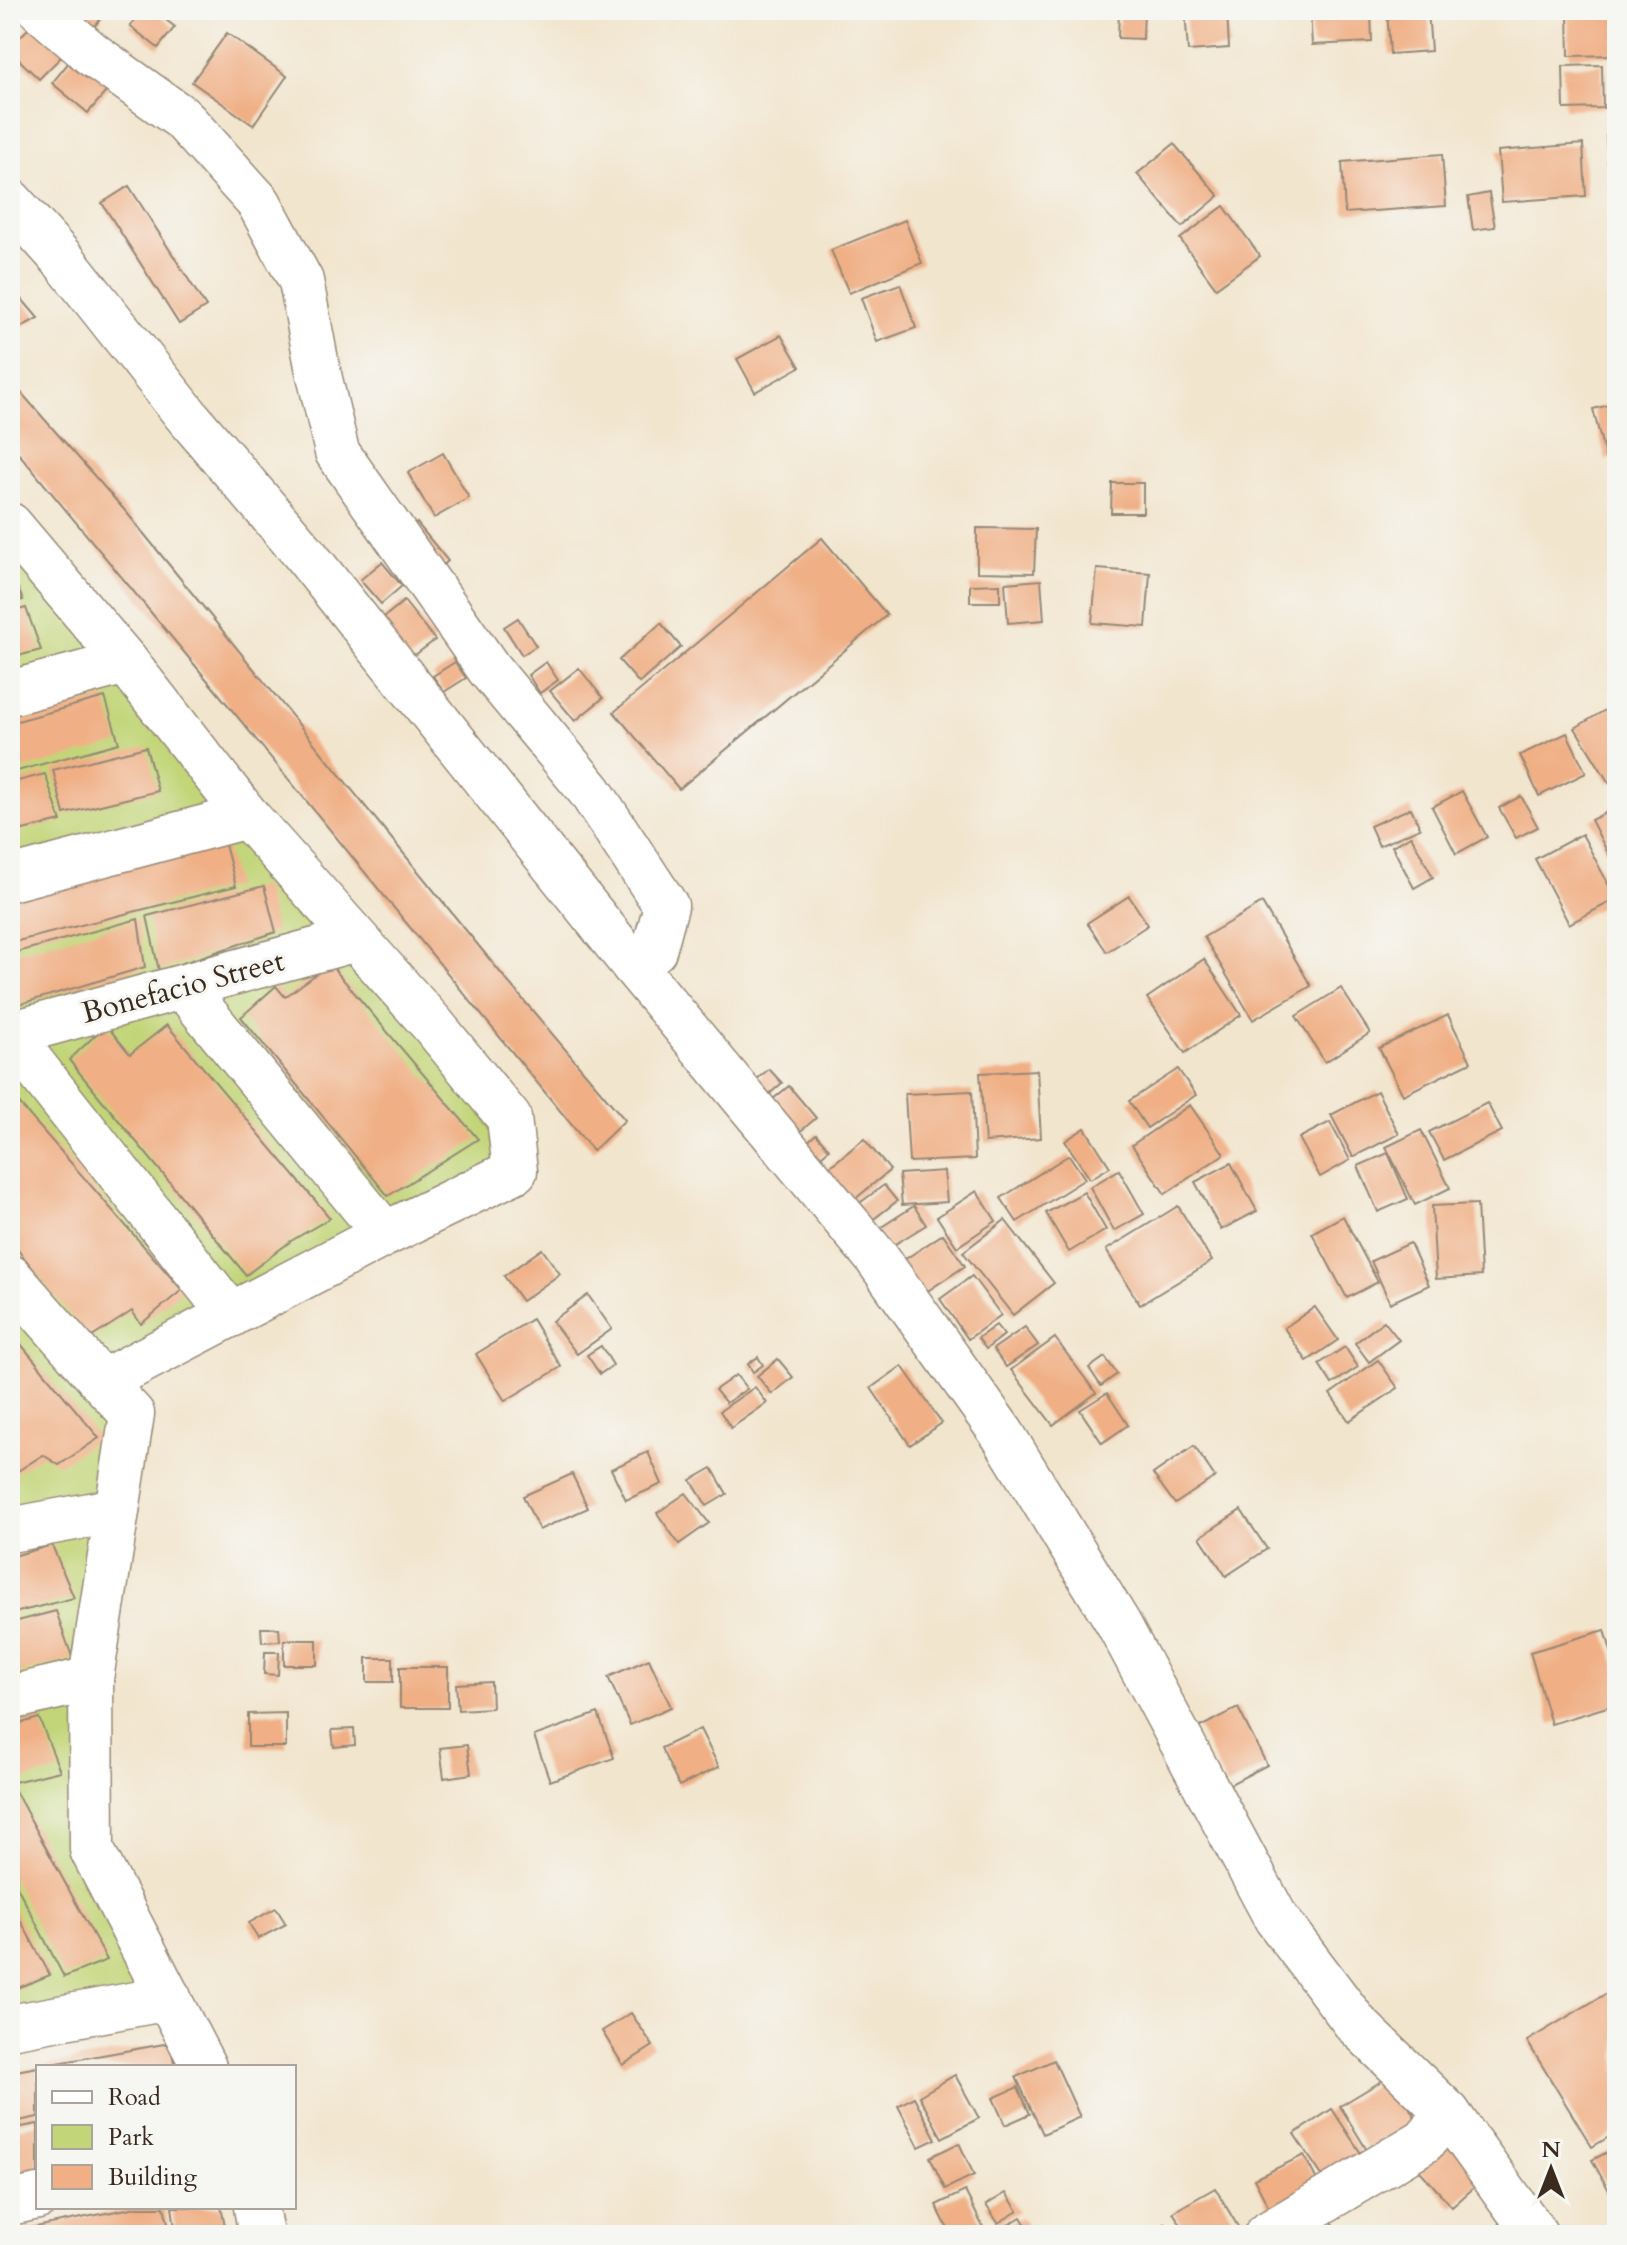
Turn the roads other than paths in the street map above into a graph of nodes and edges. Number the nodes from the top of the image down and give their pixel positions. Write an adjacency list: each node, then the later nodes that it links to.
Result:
1 (41, 10): 9 (street)
2 (10, 201): 9 (street)
3 (10, 525): 4 (street)
4 (126, 662): 5 (street); 6 (street)
5 (10, 693)
6 (247, 816): 7 (street); 8 (street)
7 (10, 879)
8 (356, 939): 10 (street, Bonefacio Street); 12 (street)
9 (634, 966): 23 (street)
10 (184, 988): 11 (street, Bonefacio Street); 12 (street)
11 (10, 1034): 14 (street)
12 (385, 1234): 14 (street)
13 (10, 1277): 15 (street)
14 (231, 1315): 15 (street)
15 (102, 1382): 16 (street)
16 (117, 1510): 17 (street); 18 (street)
17 (10, 1530)
18 (91, 1679): 19 (street); 20 (street)
19 (10, 1698)
20 (169, 1998): 21 (street); 22 (street)
21 (10, 2027)
22 (203, 2065)
23 (1448, 2113): 28 (street); 29 (street)
24 (36, 2197): 25 (street)
25 (10, 2203)
26 (256, 2209): 27 (street)
27 (261, 2235)
28 (1266, 2235)
29 (1536, 2235)

